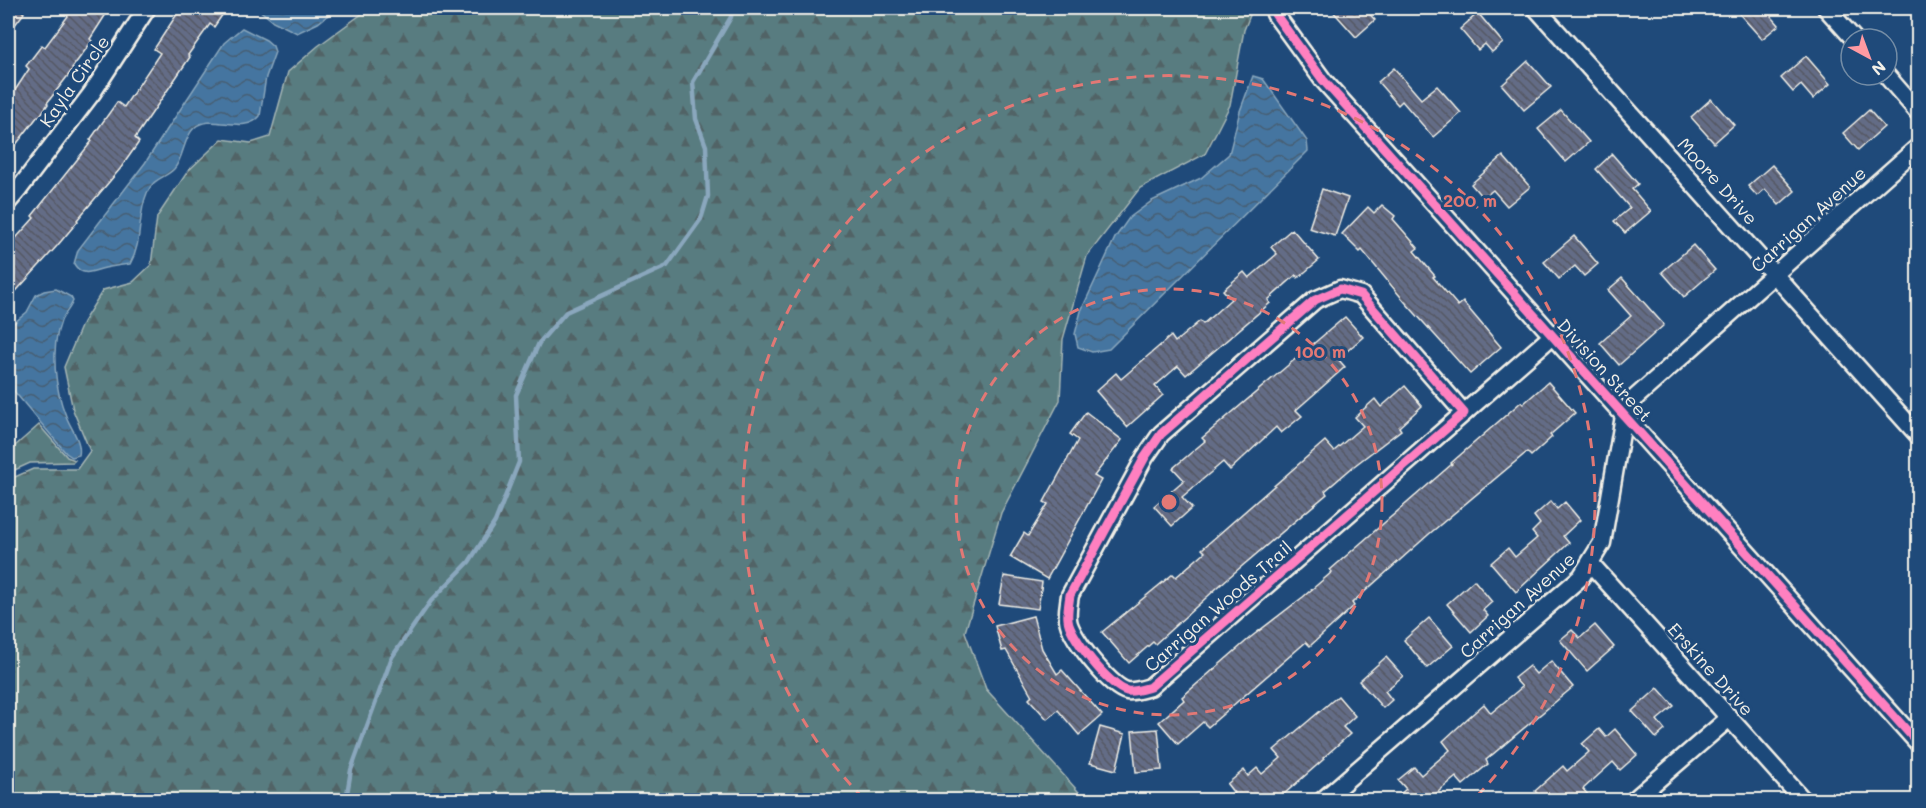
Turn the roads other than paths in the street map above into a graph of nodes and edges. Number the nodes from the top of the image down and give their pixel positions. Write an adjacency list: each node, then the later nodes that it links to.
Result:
1 (147, 8): 9 (street, Kayla Circle)
2 (1536, 8): 10 (street, Moore Drive)
3 (1826, 8): 5 (street)
4 (1275, 14): 11 (street, Division Street)
5 (1843, 27)
6 (1896, 87): 7 (street)
7 (1918, 112)
8 (1918, 147): 10 (street, Carrigan Avenue)
9 (8, 202)
10 (1775, 274): 13 (street, Carrigan Avenue); 14 (street, Moore Drive)
11 (1552, 336): 12 (street, Carrigan Woods Trail); 13 (street, Division Street)
12 (1464, 413): 12 (street, Carrigan Woods Trail)
13 (1624, 416): 15 (street, Carrigan Avenue); 17 (street, Division Street)
14 (1918, 435)
15 (1591, 564): 16 (street, Erskine Drive); 18 (street, Carrigan Avenue)
16 (1728, 719): 19 (street); 20 (street, Erskine Drive)
17 (1918, 743)
18 (1323, 801)
19 (1634, 801)
20 (1803, 801)

